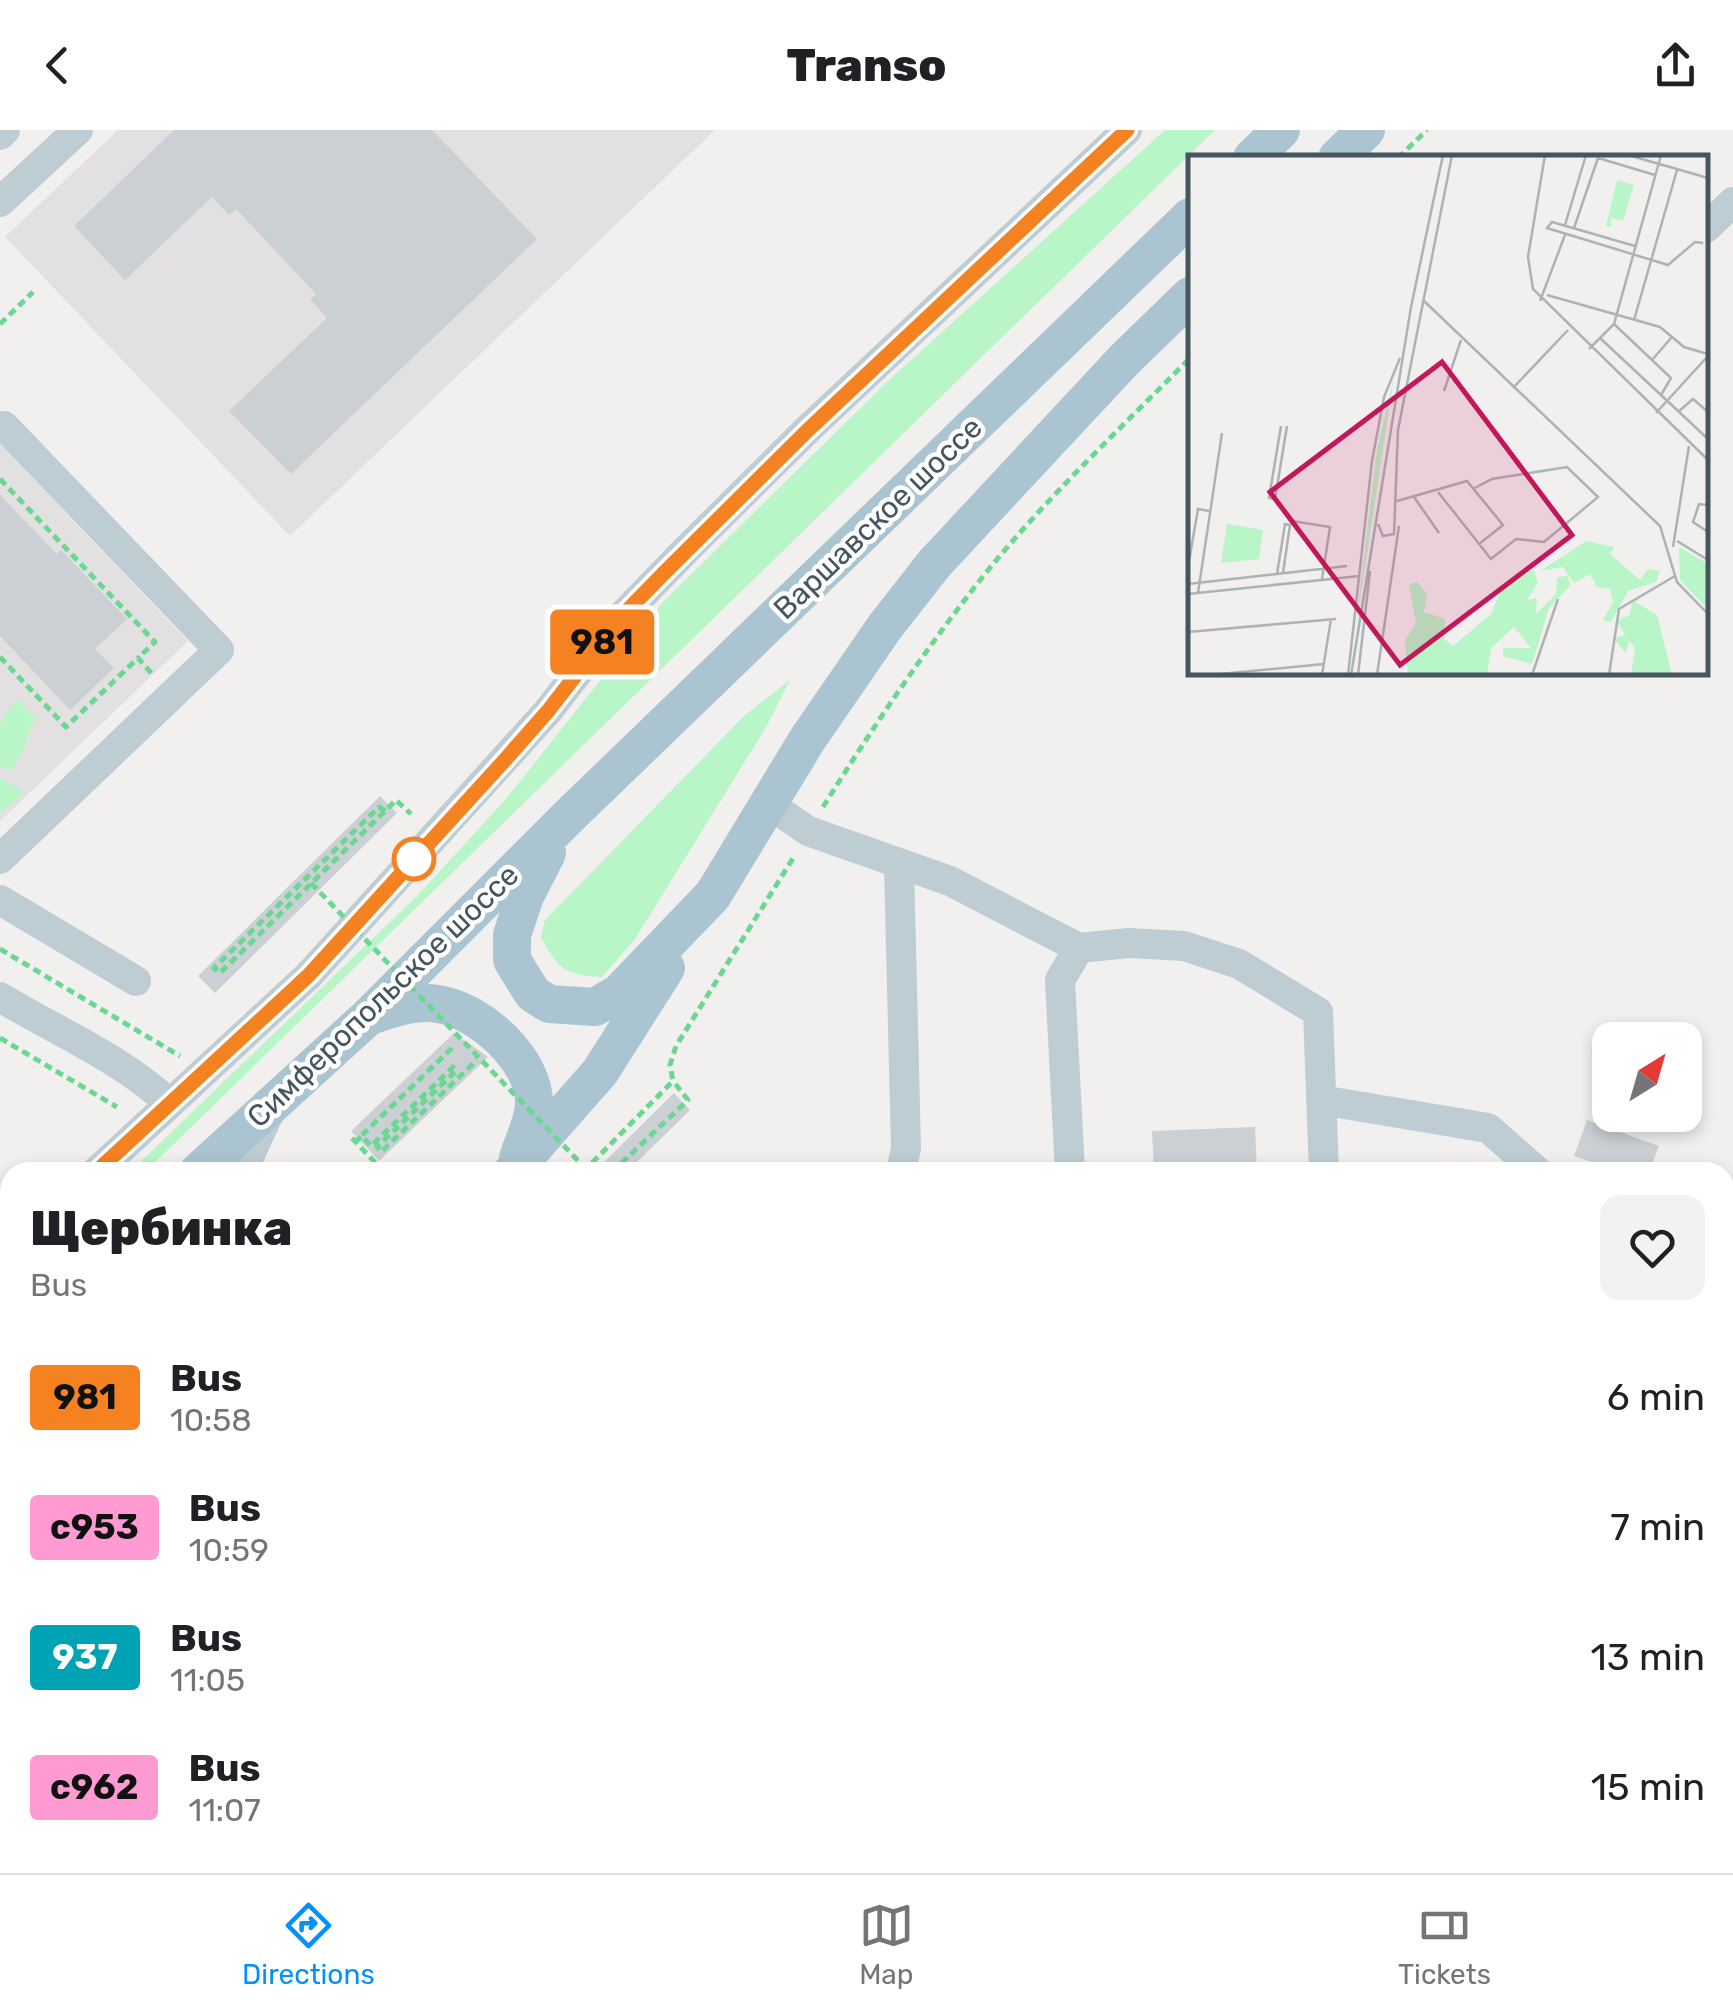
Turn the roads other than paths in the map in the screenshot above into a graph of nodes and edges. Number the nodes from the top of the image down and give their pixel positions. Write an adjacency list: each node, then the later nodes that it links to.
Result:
1 (78, 130): 7 (street)
2 (1127, 130): 25 (street)
3 (1281, 130): 5 (main road)
4 (1366, 130): 6 (main road)
5 (1255, 155)
6 (1340, 155)
7 (0, 202)
8 (1733, 202): 10 (street)
9 (1188, 219): 14 (main road, Варшавское шоссе)
10 (1708, 226)
11 (1188, 298): 13 (main road)
12 (4, 426): 15 (street)
13 (768, 804): 16 (street); 17 (main road)
14 (566, 819): 17 (main road); 22 (main road, Симферопольское шоссе)
15 (0, 858)
16 (899, 865): 19 (street); 31 (street)
17 (713, 895): 30 (main road)
18 (0, 900): 20 (street)
19 (1079, 948): 23 (street); 32 (street)
20 (136, 981)
21 (0, 997): 25 (street)
22 (368, 1016): 24 (main road, Симферопольское шоссе); 29 (main road)
23 (1321, 1100): 33 (street); 34 (street)
24 (274, 1102): 27 (main road, Симферопольское шоссе); 28 (street)
25 (170, 1104): 26 (street)
26 (107, 1162)
27 (209, 1162)
28 (247, 1162)
29 (516, 1162)
30 (521, 1162)
31 (903, 1162)
32 (1069, 1162)
33 (1324, 1162)
34 (1527, 1162)

